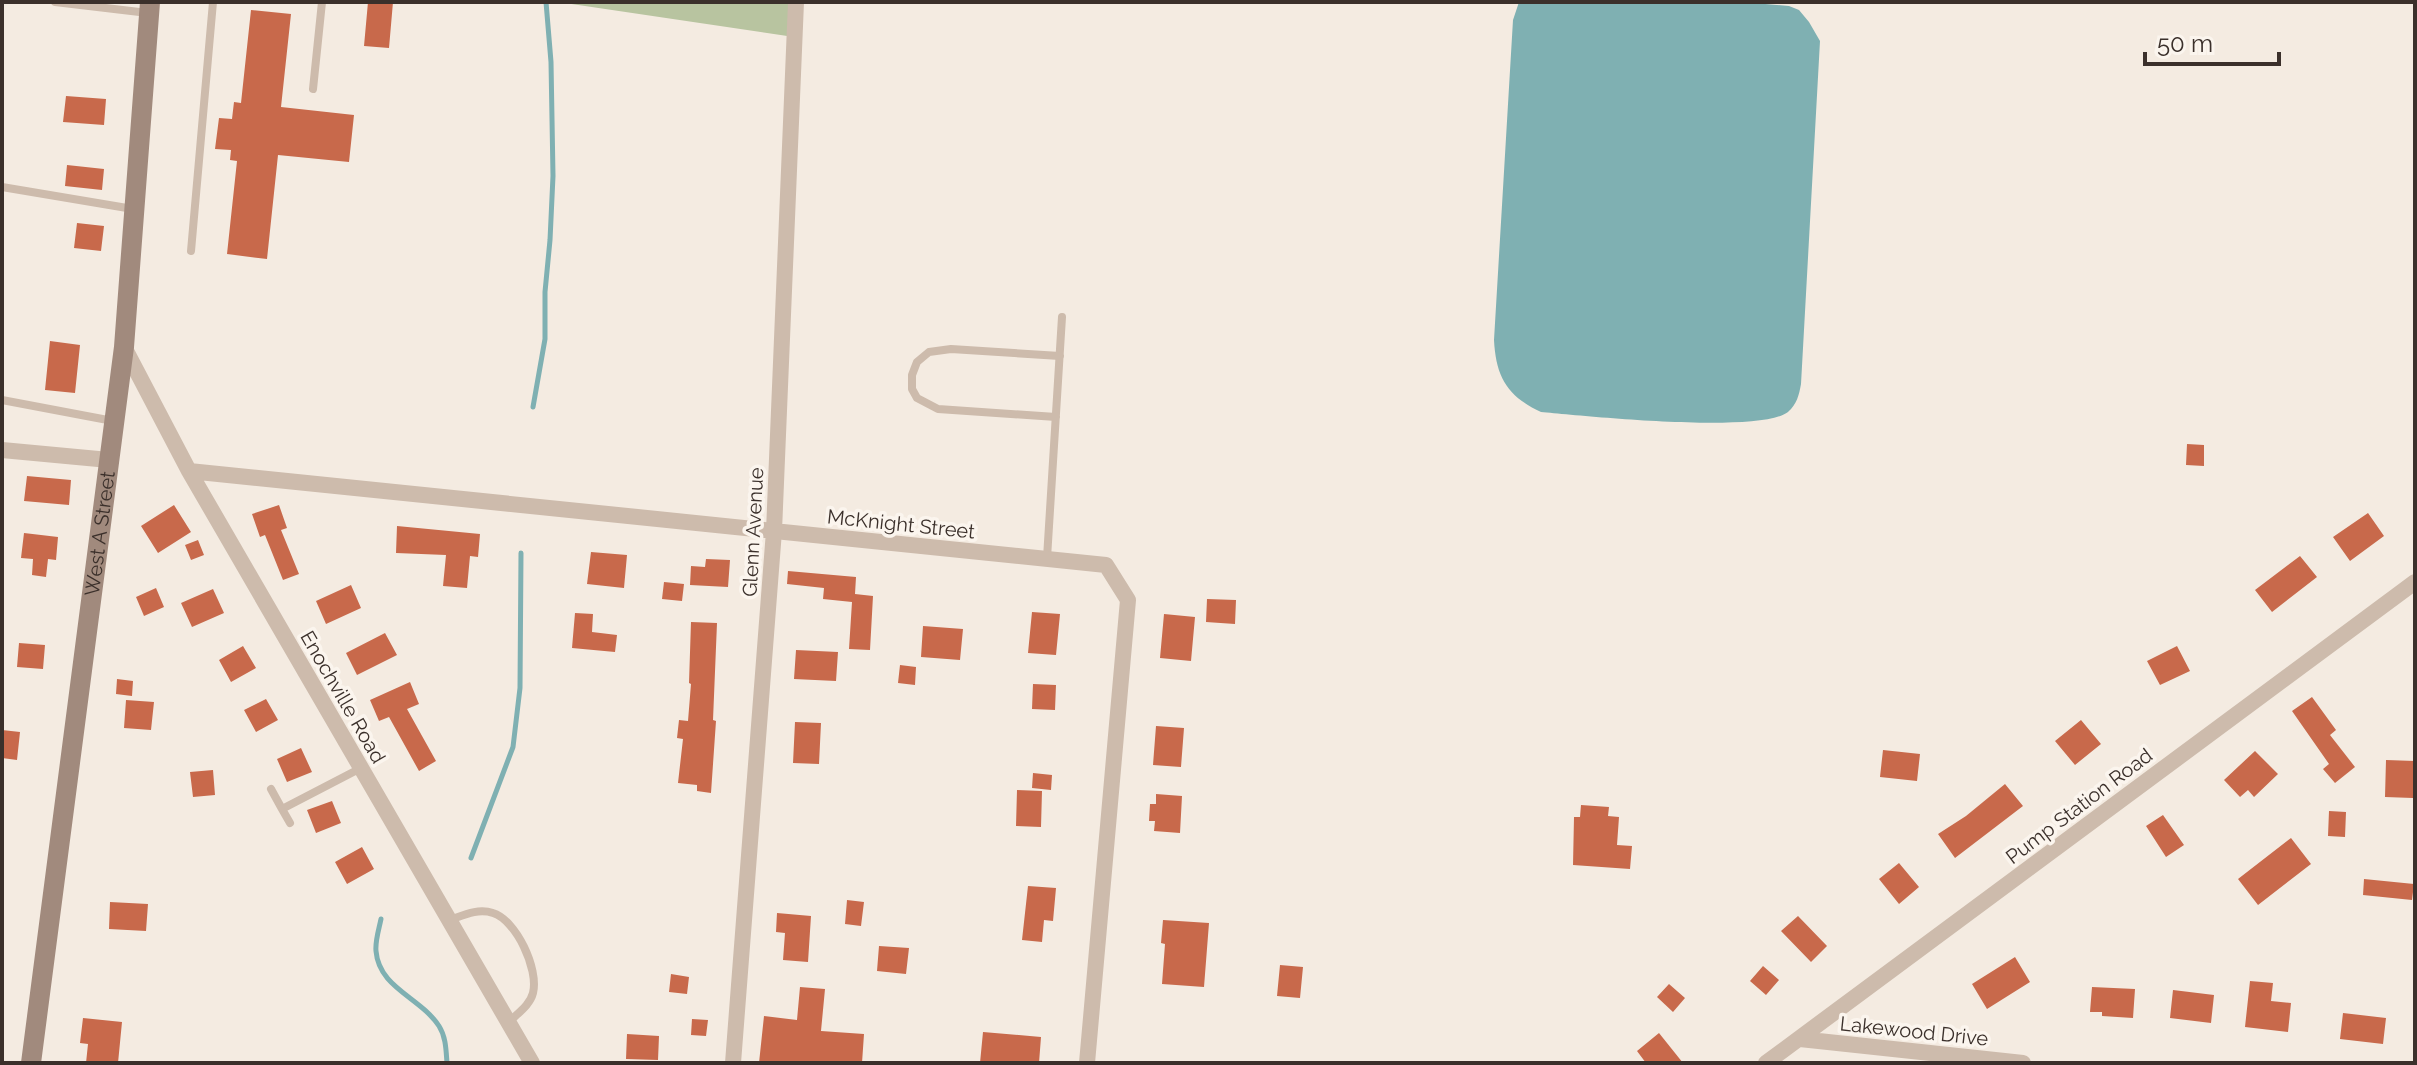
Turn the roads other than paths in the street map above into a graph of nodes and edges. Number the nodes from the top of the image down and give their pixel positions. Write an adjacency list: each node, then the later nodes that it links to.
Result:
1 (55, 2): 5 (lane)
2 (213, 2): 9 (lane)
3 (322, 2): 6 (lane)
4 (796, 2): 19 (street, Glenn Avenue)
5 (149, 8): 8 (street, West A Street)
6 (313, 89)
7 (2, 187): 8 (lane)
8 (134, 209): 11 (street, West A Street)
9 (191, 251)
10 (1062, 317): 12 (lane)
11 (124, 347): 15 (street, West A Street); 18 (street, Enochville Road)
12 (1060, 356): 14 (lane); 14 (lane)
13 (2, 400): 15 (lane)
14 (1056, 417): 20 (lane)
15 (114, 421): 17 (street, West A Street)
16 (2, 450): 17 (street)
17 (109, 460): 29 (street, West A Street)
18 (189, 471): 19 (street, McKnight Street); 22 (street, Enochville Road)
19 (774, 531): 20 (street, McKnight Street); 31 (street, Glenn Avenue)
20 (1047, 559): 32 (street, McKnight Street)
21 (2415, 582): 28 (street, Pump Station Road)
22 (361, 768): 24 (lane); 26 (street, Enochville Road)
23 (271, 789): 24 (lane)
24 (282, 809): 25 (lane)
25 (290, 823)
26 (449, 921): 27 (street, Enochville Road); 27 (lane)
27 (508, 1022): 30 (street, Enochville Road)
28 (1800, 1039): 33 (street, Pump Station Road); 34 (street, Lakewood Drive)
29 (31, 1063)
30 (532, 1063)
31 (733, 1063)
32 (1087, 1063)
33 (1766, 1063)
34 (2023, 1063)

